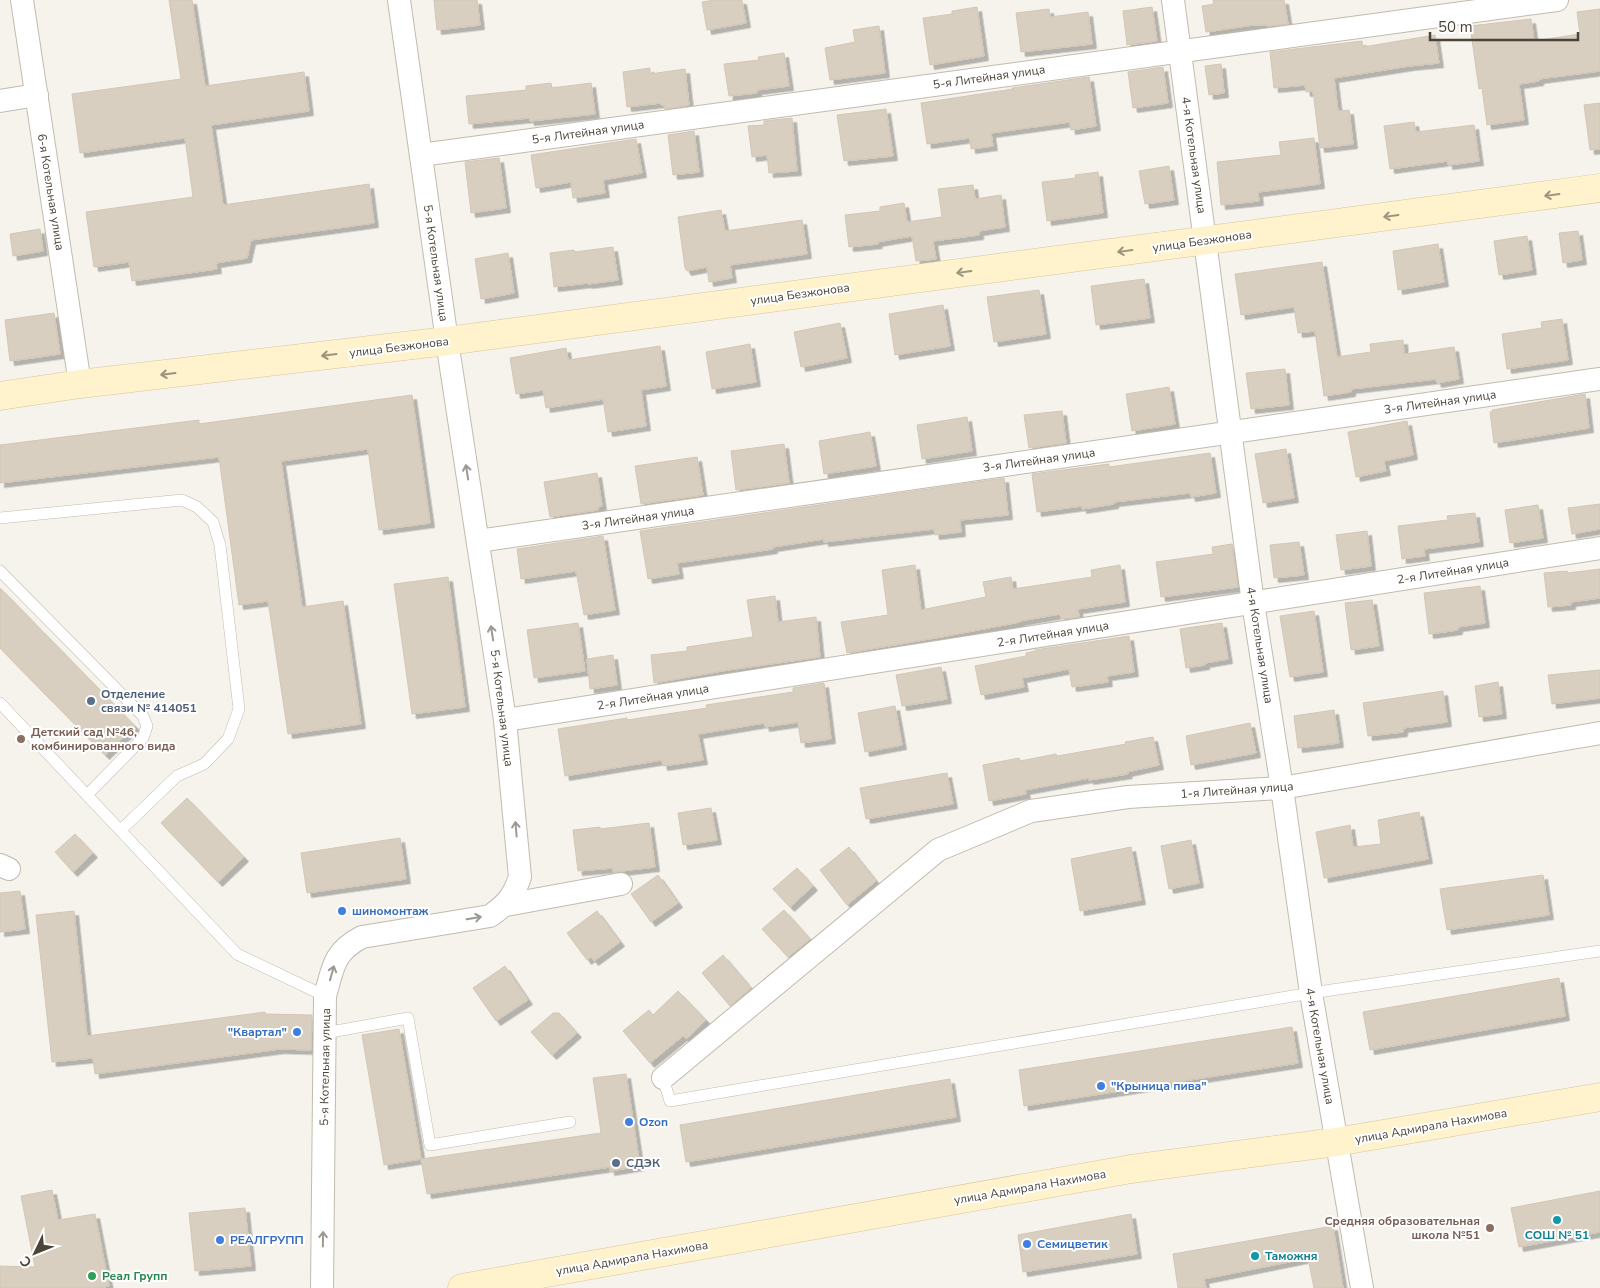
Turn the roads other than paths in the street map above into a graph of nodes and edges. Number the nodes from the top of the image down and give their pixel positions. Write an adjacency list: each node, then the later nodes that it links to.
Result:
1 (22, 0): 6 (street, 6-я Котельная улица)
2 (399, 0): 8 (street, 5-я Котельная улица)
3 (1173, 0): 5 (street, 4-я Котельная улица)
4 (1557, 0): 5 (street, 5-я Литейная улица)
5 (1180, 51): 8 (street, 5-я Литейная улица); 10 (street, 4-я Котельная улица)
6 (37, 95): 7 (street); 13 (street, 6-я Котельная улица)
7 (0, 101)
8 (421, 155): 11 (street, 5-я Котельная улица)
9 (1600, 188): 10 (street, улица Безжонова, one-way to 10)
10 (1205, 240): 11 (street, улица Безжонова, one-way to 11); 15 (street, 4-я Котельная улица)
11 (447, 341): 13 (street, улица Безжонова, one-way to 13); 17 (street, 5-я Котельная улица, one-way to 11)
12 (1600, 379): 15 (street, 3-я Литейная улица)
13 (80, 384): 14 (street, улица Безжонова)
14 (0, 396)
15 (1230, 433): 17 (street, 3-я Литейная улица); 20 (street, 4-я Котельная улица)
16 (0, 518): 26 (lane)
17 (478, 542): 22 (street, 5-я Котельная улица, one-way to 17)
18 (1600, 548): 20 (street, 2-я Литейная улица)
19 (0, 571): 25 (lane)
20 (1253, 603): 22 (street, 2-я Литейная улица); 24 (street, 4-я Котельная улица)
21 (0, 703): 25 (lane)
22 (505, 720): 28 (street, 5-я Котельная улица, one-way to 22)
23 (1600, 733): 24 (street, 1-я Литейная улица)
24 (1282, 788): 30 (street, 4-я Котельная улица); 33 (street, 1-я Литейная улица)
25 (87, 795): 26 (lane)
26 (121, 830): 31 (lane)
27 (621, 884): 28 (street)
28 (506, 906): 31 (street, 5-я Котельная улица, one-way to 28)
29 (1600, 951): 30 (lane)
30 (1311, 993): 33 (lane); 36 (street, 4-я Котельная улица)
31 (325, 996): 32 (street, 5-я Котельная улица)
32 (325, 1033): 35 (lane); 37 (street, 5-я Котельная улица, one-way to 32)
33 (663, 1078)
34 (1600, 1097): 36 (street, улица Адмирала Нахимова)
35 (570, 1122)
36 (1336, 1142): 38 (street, улица Адмирала Нахимова); 39 (street, 4-я Котельная улица)
37 (322, 1288)
38 (462, 1288)
39 (1362, 1288)

